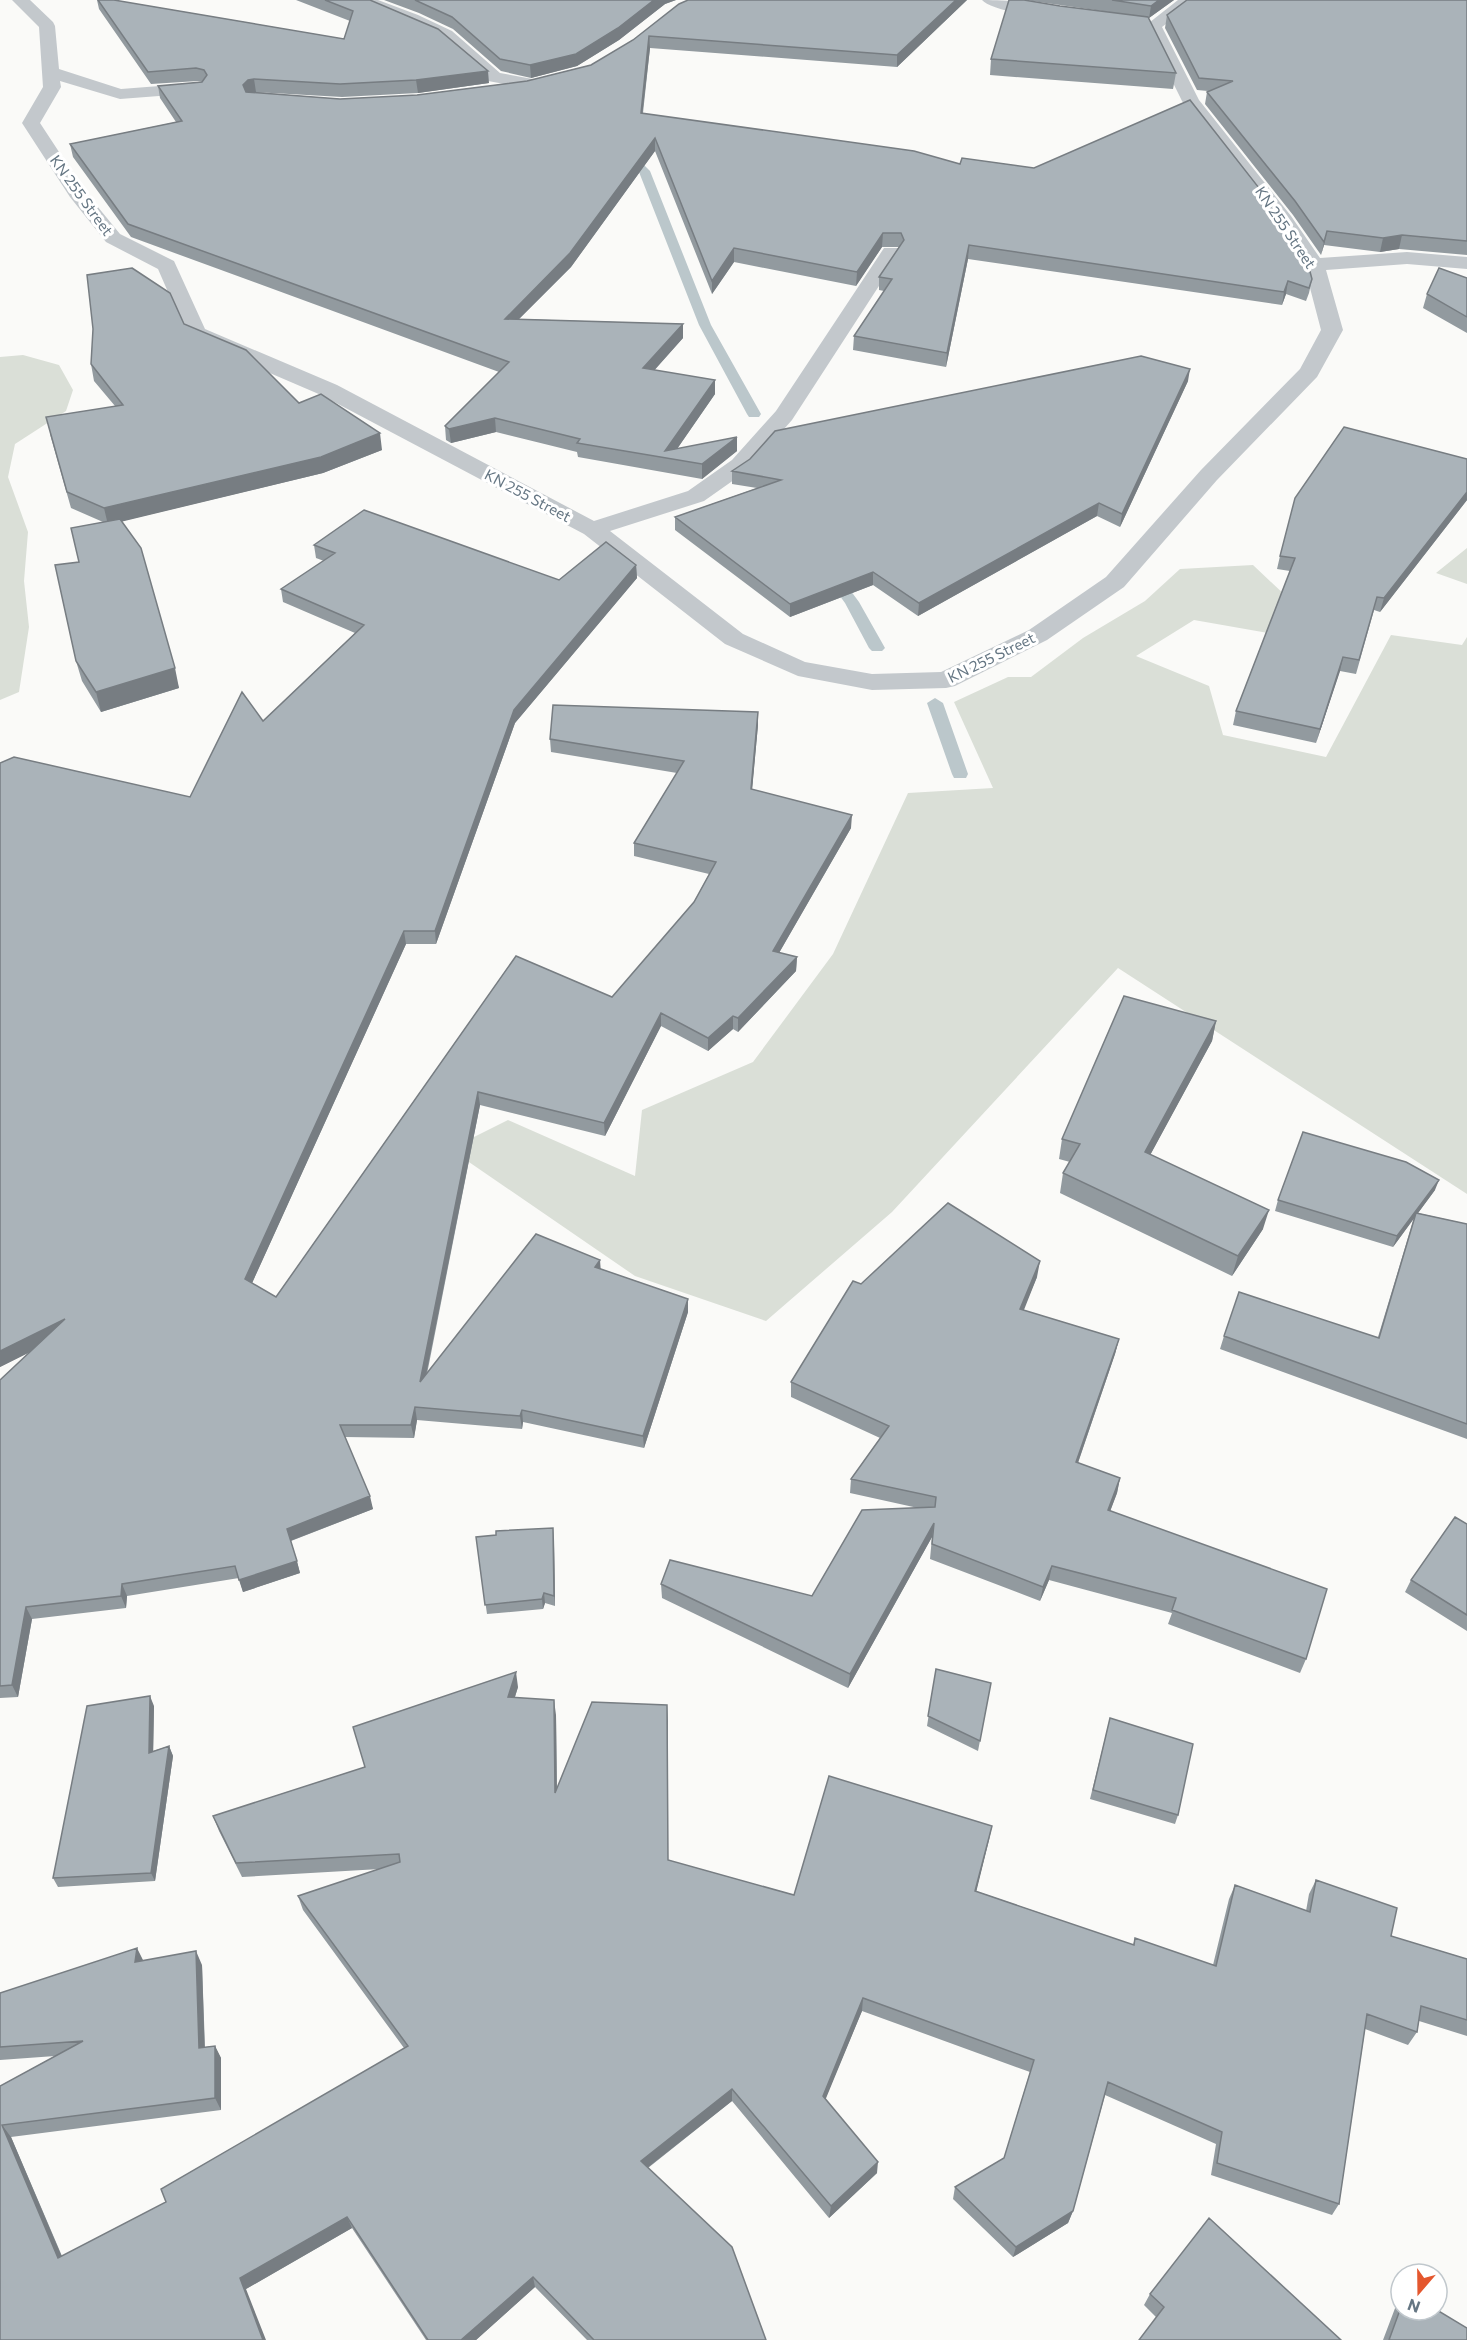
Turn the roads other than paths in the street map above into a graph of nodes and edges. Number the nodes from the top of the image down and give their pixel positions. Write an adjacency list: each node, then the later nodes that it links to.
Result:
1 (20, 0): 8 (street)
2 (363, 0): 10 (street)
3 (990, 0): 5 (street)
4 (1189, 0): 7 (street)
5 (1064, 14)
6 (1131, 23): 7 (street)
7 (1153, 26): 15 (street, KN 255 Street)
8 (51, 72): 11 (street); 16 (street, KN 255 Street)
9 (553, 79): 10 (street)
10 (532, 84): 12 (street)
11 (198, 88)
12 (483, 91)
13 (891, 252): 16 (street)
14 (1467, 263): 15 (street)
15 (1314, 265): 16 (street, KN 255 Street)
16 (592, 529)

